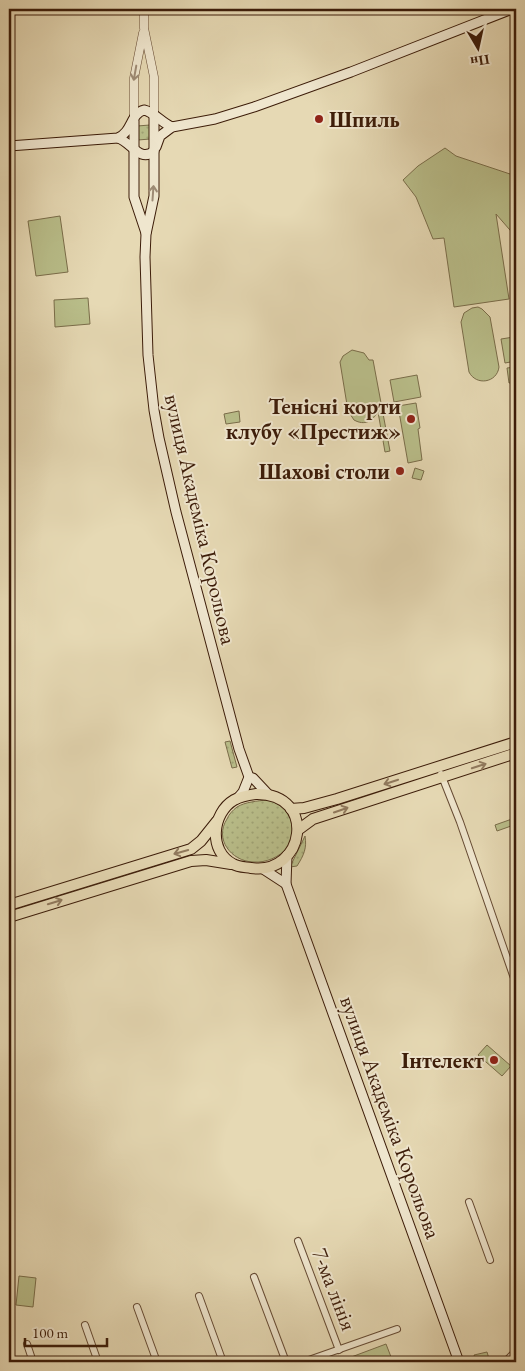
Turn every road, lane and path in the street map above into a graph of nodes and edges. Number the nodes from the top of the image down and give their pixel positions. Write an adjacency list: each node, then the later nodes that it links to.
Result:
1 (144, 9): 3 (street)
2 (512, 9): 6 (main road)
3 (144, 28): 4 (street); 5 (street, one-way to 5)
4 (154, 116): 5 (main road); 6 (main road); 10 (main road, вулиця Академіка Корольова)
5 (134, 118): 7 (main road); 9 (main road, вулиця Академіка Корольова)
6 (172, 127): 10 (main road)
7 (118, 138): 8 (main road); 9 (main road)
8 (9, 146)
9 (134, 151): 10 (main road); 11 (main road, вулиця Академіка Корольова)
10 (154, 151): 11 (main road, вулиця Академіка Корольова, one-way to 10)
11 (146, 234): 15 (main road, вулиця Академіка Корольова)
12 (516, 742): 14 (main road)
13 (516, 754): 16 (main road, one-way to 13)
14 (438, 767): 16 (street); 19 (main road, one-way to 19)
15 (249, 777): 17 (main road); 18 (main road)
16 (442, 778): 21 (main road, one-way to 16); 28 (street)
17 (268, 794): 18 (main road); 19 (main road)
18 (236, 799): 20 (main road)
19 (291, 809): 21 (main road)
20 (217, 821): 23 (main road); 26 (main road, one-way to 26)
21 (298, 830): 22 (main road)
22 (287, 855): 24 (main road); 25 (main road, вулиця Академіка Корольова)
23 (234, 864): 24 (main road); 27 (main road, one-way to 23)
24 (264, 869): 25 (main road)
25 (286, 884): 46 (main road, вулиця Академіка Корольова)
26 (9, 905)
27 (9, 917)
28 (516, 984)
29 (468, 1202): 31 (street)
30 (298, 1241): 38 (street, 7-ма лінія)
31 (490, 1260)
32 (254, 1277): 44 (street)
33 (199, 1296): 43 (street)
34 (137, 1307): 42 (street)
35 (85, 1325): 41 (street)
36 (397, 1329): 38 (street)
37 (27, 1344): 40 (street)
38 (339, 1350): 45 (street)
39 (516, 1351): 47 (street)
40 (34, 1362)
41 (98, 1362)
42 (157, 1362)
43 (222, 1362)
44 (286, 1362)
45 (303, 1362)
46 (459, 1362)
47 (505, 1362)

